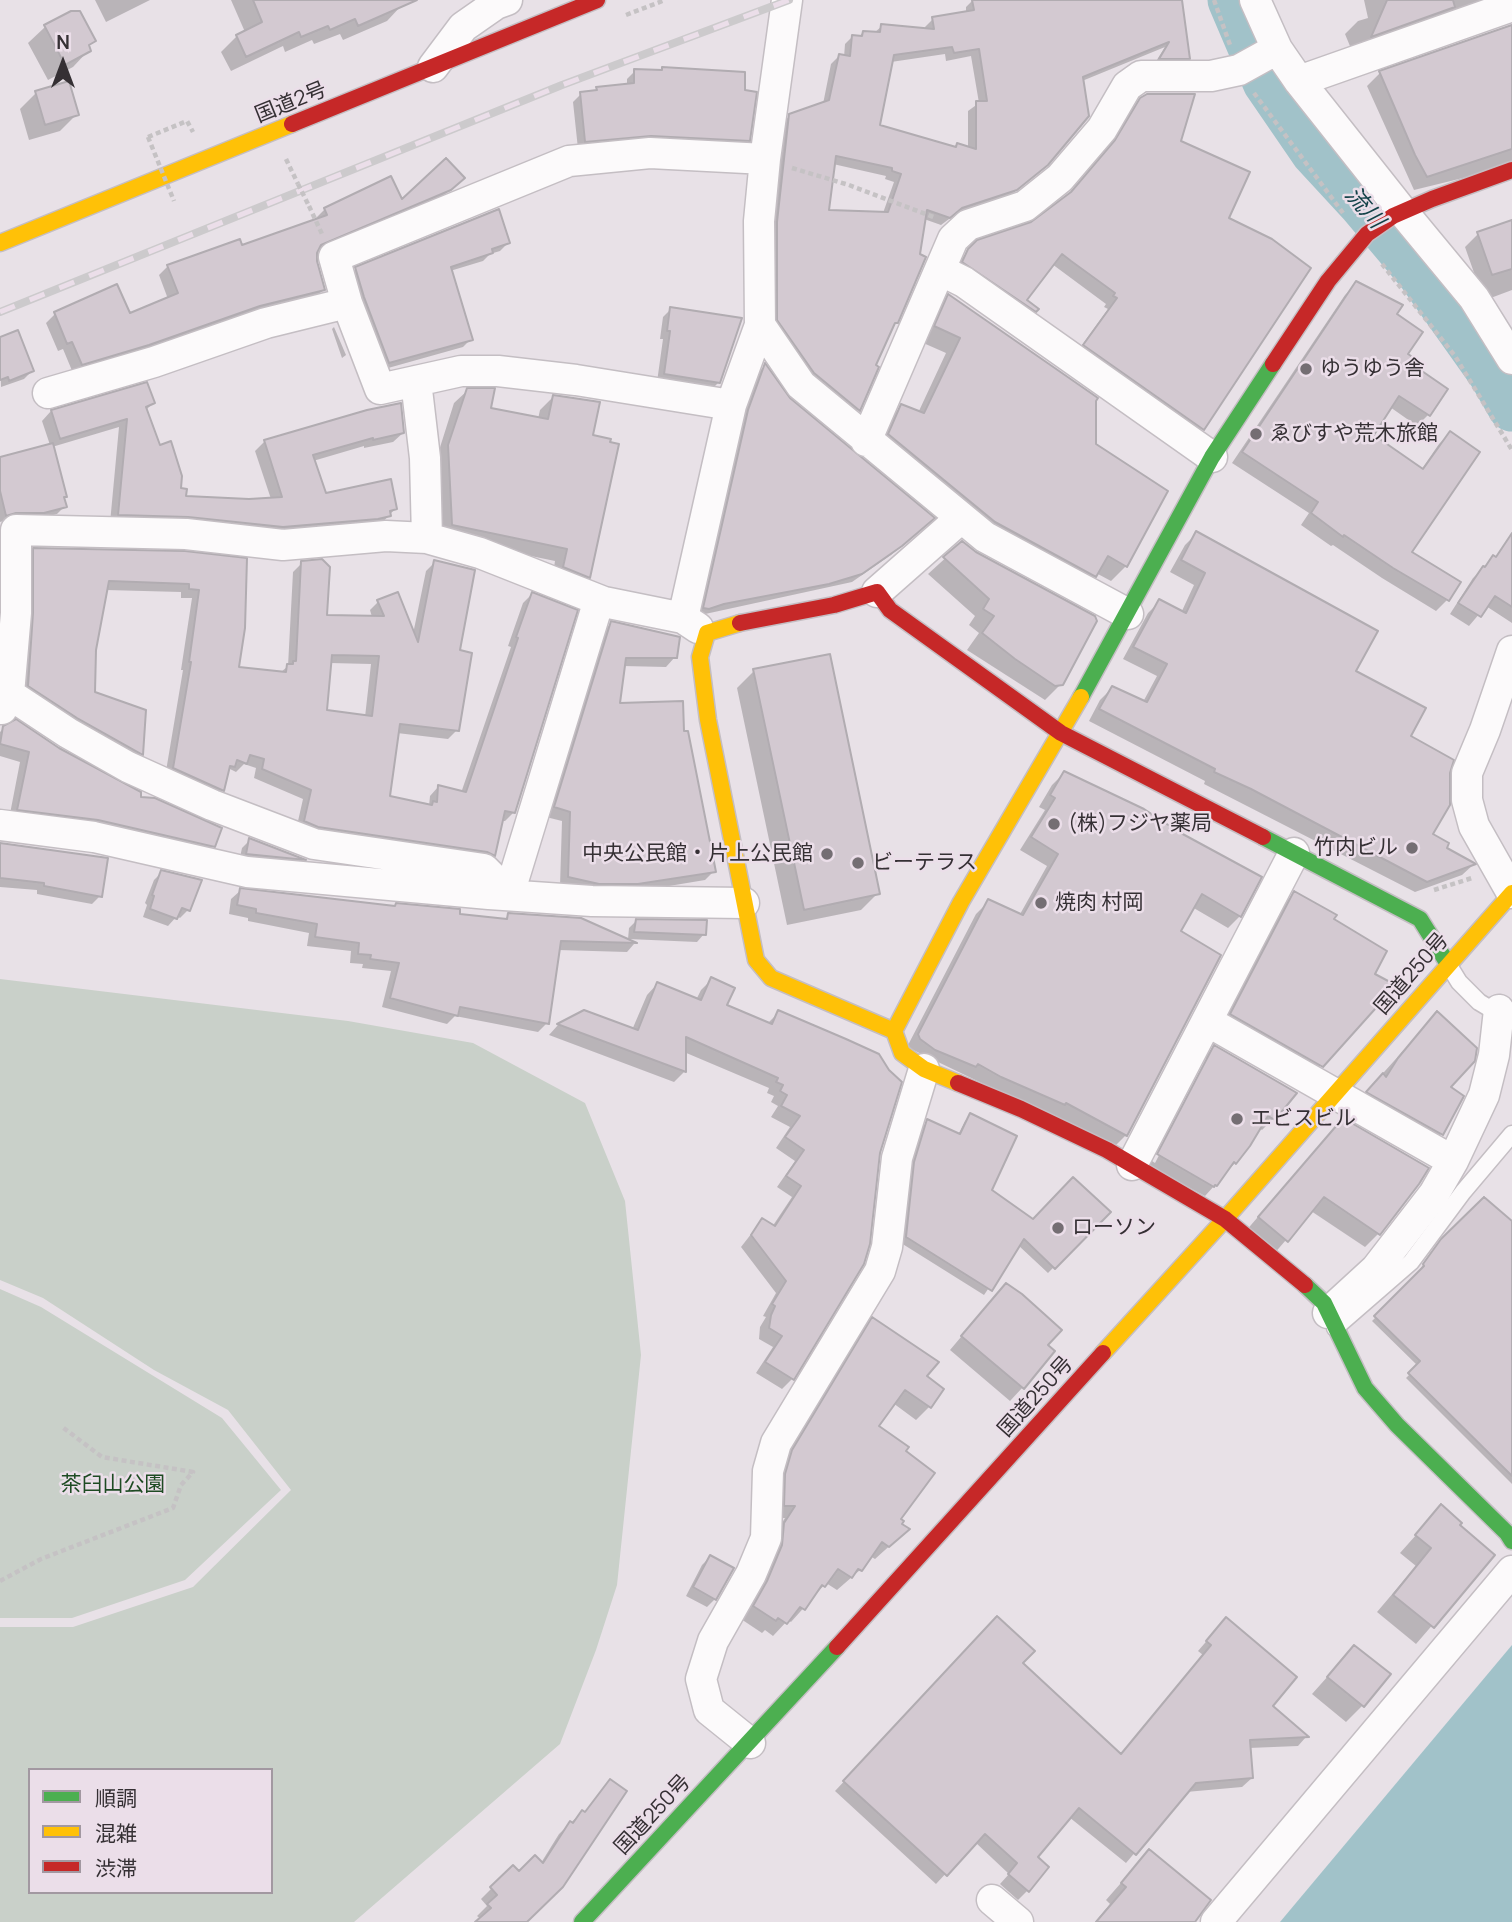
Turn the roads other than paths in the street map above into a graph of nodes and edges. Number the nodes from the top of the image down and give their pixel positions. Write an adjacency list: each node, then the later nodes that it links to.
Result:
1 (507, 0): 7 (street)
2 (597, 0): 7 (main road, 国道2号)
3 (787, 0): 9 (street)
4 (1255, 0): 6 (street)
5 (1512, 6): 8 (street)
6 (1263, 58): 8 (street); 13 (street)
7 (432, 67): 12 (main road, 国道2号)
8 (1299, 81): 11 (street)
9 (765, 159): 14 (street); 15 (street)
10 (1512, 170): 11 (main road)
11 (1398, 214): 16 (street); 21 (main road)
12 (0, 243)
13 (940, 270): 20 (street); 21 (street)
14 (347, 303): 17 (street); 18 (street)
15 (760, 325): 19 (street); 20 (street)
16 (1512, 359)
17 (416, 380): 19 (street); 23 (street)
18 (48, 393)
19 (730, 405): 27 (street)
20 (866, 441): 22 (street)
21 (1212, 457): 26 (main road)
22 (961, 518): 24 (street); 26 (street)
23 (427, 538): 25 (street); 29 (street)
24 (877, 592): 27 (main road); 30 (main road)
25 (599, 600): 27 (street); 34 (street)
26 (1128, 614): 30 (main road)
27 (695, 626): 35 (main road)
28 (1512, 651): 33 (street)
29 (3, 699): 34 (street)
30 (1061, 733): 32 (main road); 39 (main road)
31 (0, 825): 34 (street)
32 (1294, 853): 36 (main road); 38 (street)
33 (1512, 893): 36 (main road, 国道250号)
34 (509, 894): 35 (street)
35 (744, 903): 39 (main road)
36 (1448, 964): 37 (lane); 41 (main road, 国道250号)
37 (1505, 1008): 43 (street)
38 (1207, 1021): 41 (street); 44 (street)
39 (894, 1031): 40 (main road)
40 (924, 1069): 44 (main road); 49 (street)
41 (1335, 1094): 43 (street); 45 (main road, 国道250号)
42 (1512, 1134): 46 (lane)
43 (1453, 1161): 46 (street)
44 (1132, 1165): 45 (main road)
45 (1225, 1219): 46 (main road); 49 (main road, 国道250号)
46 (1332, 1320): 47 (main road)
47 (1512, 1541)
48 (1512, 1571): 53 (street)
49 (750, 1743): 51 (main road, 国道250号)
50 (992, 1900): 52 (street)
51 (582, 1922)
52 (1018, 1922)
53 (1216, 1922)

